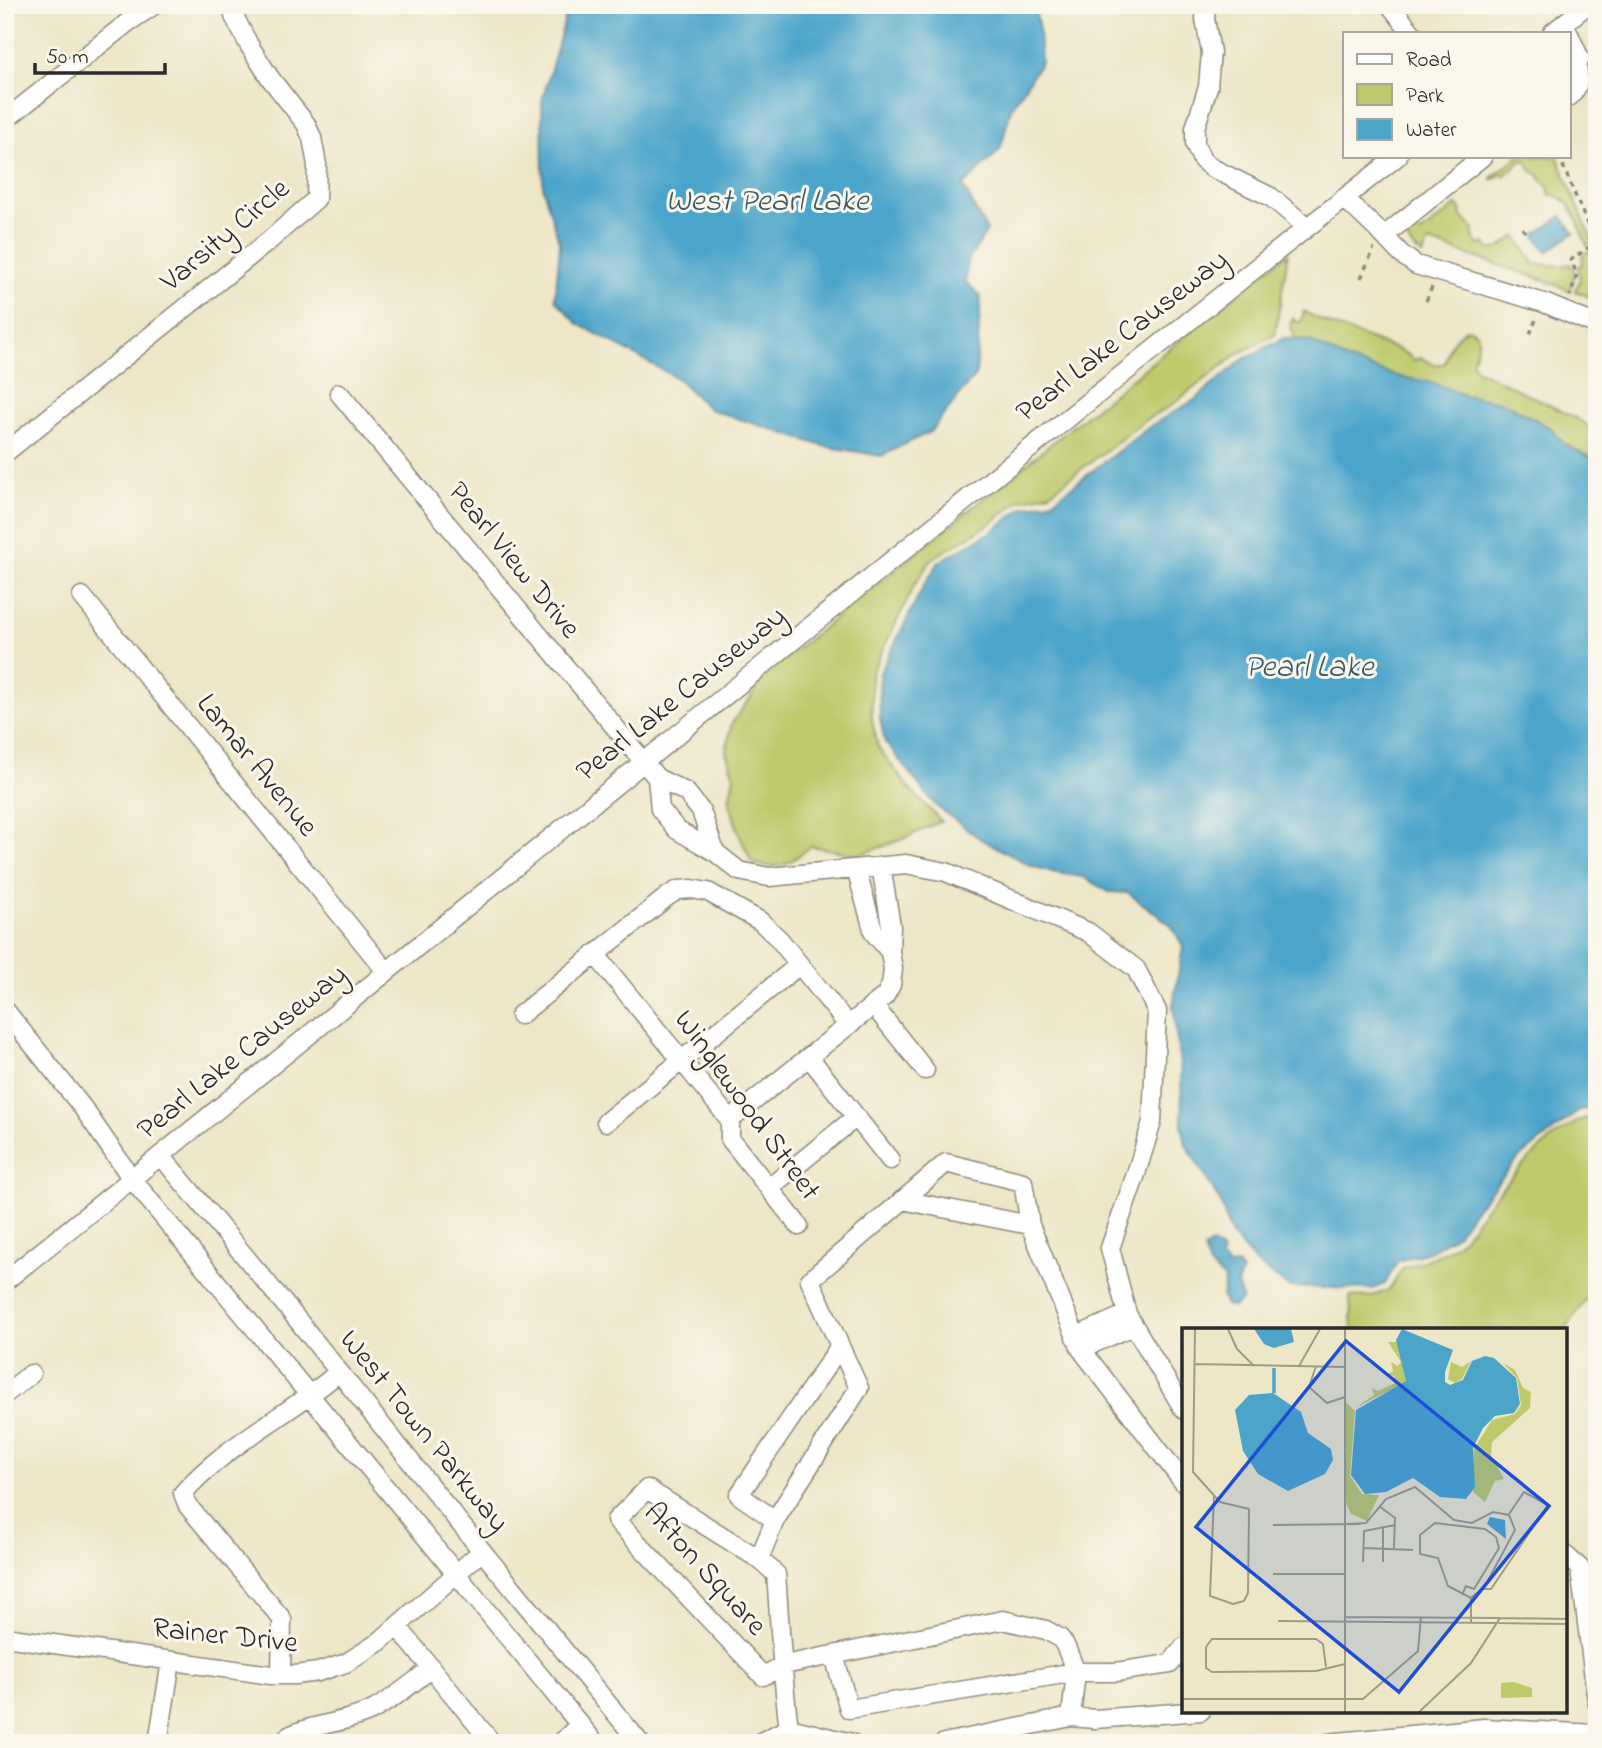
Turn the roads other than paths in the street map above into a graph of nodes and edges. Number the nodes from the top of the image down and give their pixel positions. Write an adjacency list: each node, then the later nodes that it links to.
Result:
1 (154, 5): 11 (street)
2 (237, 5): 19 (street, Varsity Circle)
3 (1206, 5): 15 (street)
4 (1390, 5): 7 (street)
5 (1587, 5): 6 (street)
6 (1563, 31)
7 (1411, 32)
8 (1570, 43): 9 (street)
9 (1573, 69): 10 (street)
10 (1570, 96)
11 (5, 120)
12 (1395, 158): 14 (street, Pearl Lake Causeway)
13 (1480, 158): 16 (street)
14 (1344, 198): 15 (street, Pearl Lake Causeway); 16 (street)
15 (1307, 227): 21 (street, Pearl Lake Causeway)
16 (1382, 234): 17 (street)
17 (1597, 325)
18 (340, 393): 21 (street, Pearl View Drive)
19 (5, 453)
20 (82, 596): 29 (street, Lamar Avenue)
21 (644, 764): 22 (street, Pearl View Drive); 29 (street, Pearl Lake Causeway)
22 (657, 779): 23 (street); 23 (street)
23 (715, 852): 25 (street)
24 (881, 866): 25 (street); 26 (street); 48 (street)
25 (856, 869): 26 (street)
26 (890, 952): 30 (street)
27 (595, 954): 28 (street); 32 (street); 35 (street, Winglewood Street)
28 (799, 965): 33 (street); 35 (street)
29 (386, 971): 40 (street, Pearl Lake Causeway)
30 (873, 1005): 33 (street); 36 (street)
31 (5, 1010): 42 (street)
32 (520, 1015)
33 (848, 1026): 34 (street)
34 (809, 1057): 37 (street); 38 (street)
35 (681, 1061): 38 (street, Winglewood Street); 39 (street)
36 (925, 1070)
37 (856, 1117): 41 (street); 43 (street)
38 (730, 1120): 43 (street, Winglewood Street)
39 (606, 1122)
40 (162, 1157): 42 (street, Pearl Lake Causeway); 51 (street, West Town Parkway)
41 (890, 1160)
42 (132, 1179): 47 (street, Pearl Lake Causeway); 54 (street)
43 (769, 1188): 46 (street, Winglewood Street)
44 (902, 1200): 45 (street); 45 (street, Afton Square); 50 (street, Afton Square)
45 (1030, 1225): 49 (street, Afton Square)
46 (799, 1226)
47 (5, 1281)
48 (1130, 1320): 49 (street); 55 (street)
49 (1078, 1343): 56 (street, Afton Square)
50 (840, 1346): 57 (street, Afton Square); 57 (street)
51 (339, 1372): 54 (street); 58 (street, West Town Parkway)
52 (31, 1374): 53 (street)
53 (5, 1394)
54 (310, 1397): 61 (street); 70 (street)
55 (1182, 1407)
56 (1182, 1480)
57 (775, 1520): 60 (street, Afton Square)
58 (482, 1551): 61 (street, Rainer Drive); 82 (street, West Town Parkway)
59 (1567, 1557): 71 (street)
60 (759, 1559): 67 (street, Afton Square); 67 (street, Afton Square)
61 (456, 1576): 62 (street, Rainer Drive); 74 (street)
62 (397, 1626): 68 (street); 70 (street, Rainer Drive)
63 (5, 1637): 66 (street, Rainer Drive)
64 (1182, 1649): 69 (street)
65 (834, 1655): 67 (street, Afton Square); 69 (street, Afton Square); 69 (street)
66 (171, 1661): 70 (street, Rainer Drive); 77 (street)
67 (784, 1665): 76 (street, Afton Square)
68 (431, 1669): 78 (street); 79 (street)
69 (1076, 1672): 73 (street)
70 (281, 1675)
71 (1597, 1701)
72 (1182, 1712): 73 (street)
73 (1071, 1717): 85 (street)
74 (580, 1724): 80 (street); 81 (street)
75 (1597, 1734): 86 (street)
76 (783, 1735): 83 (street); 84 (street)
77 (158, 1743)
78 (289, 1743)
79 (492, 1743)
80 (561, 1743)
81 (595, 1743)
82 (640, 1743)
83 (759, 1743)
84 (852, 1743)
85 (944, 1743)
86 (1328, 1743)

